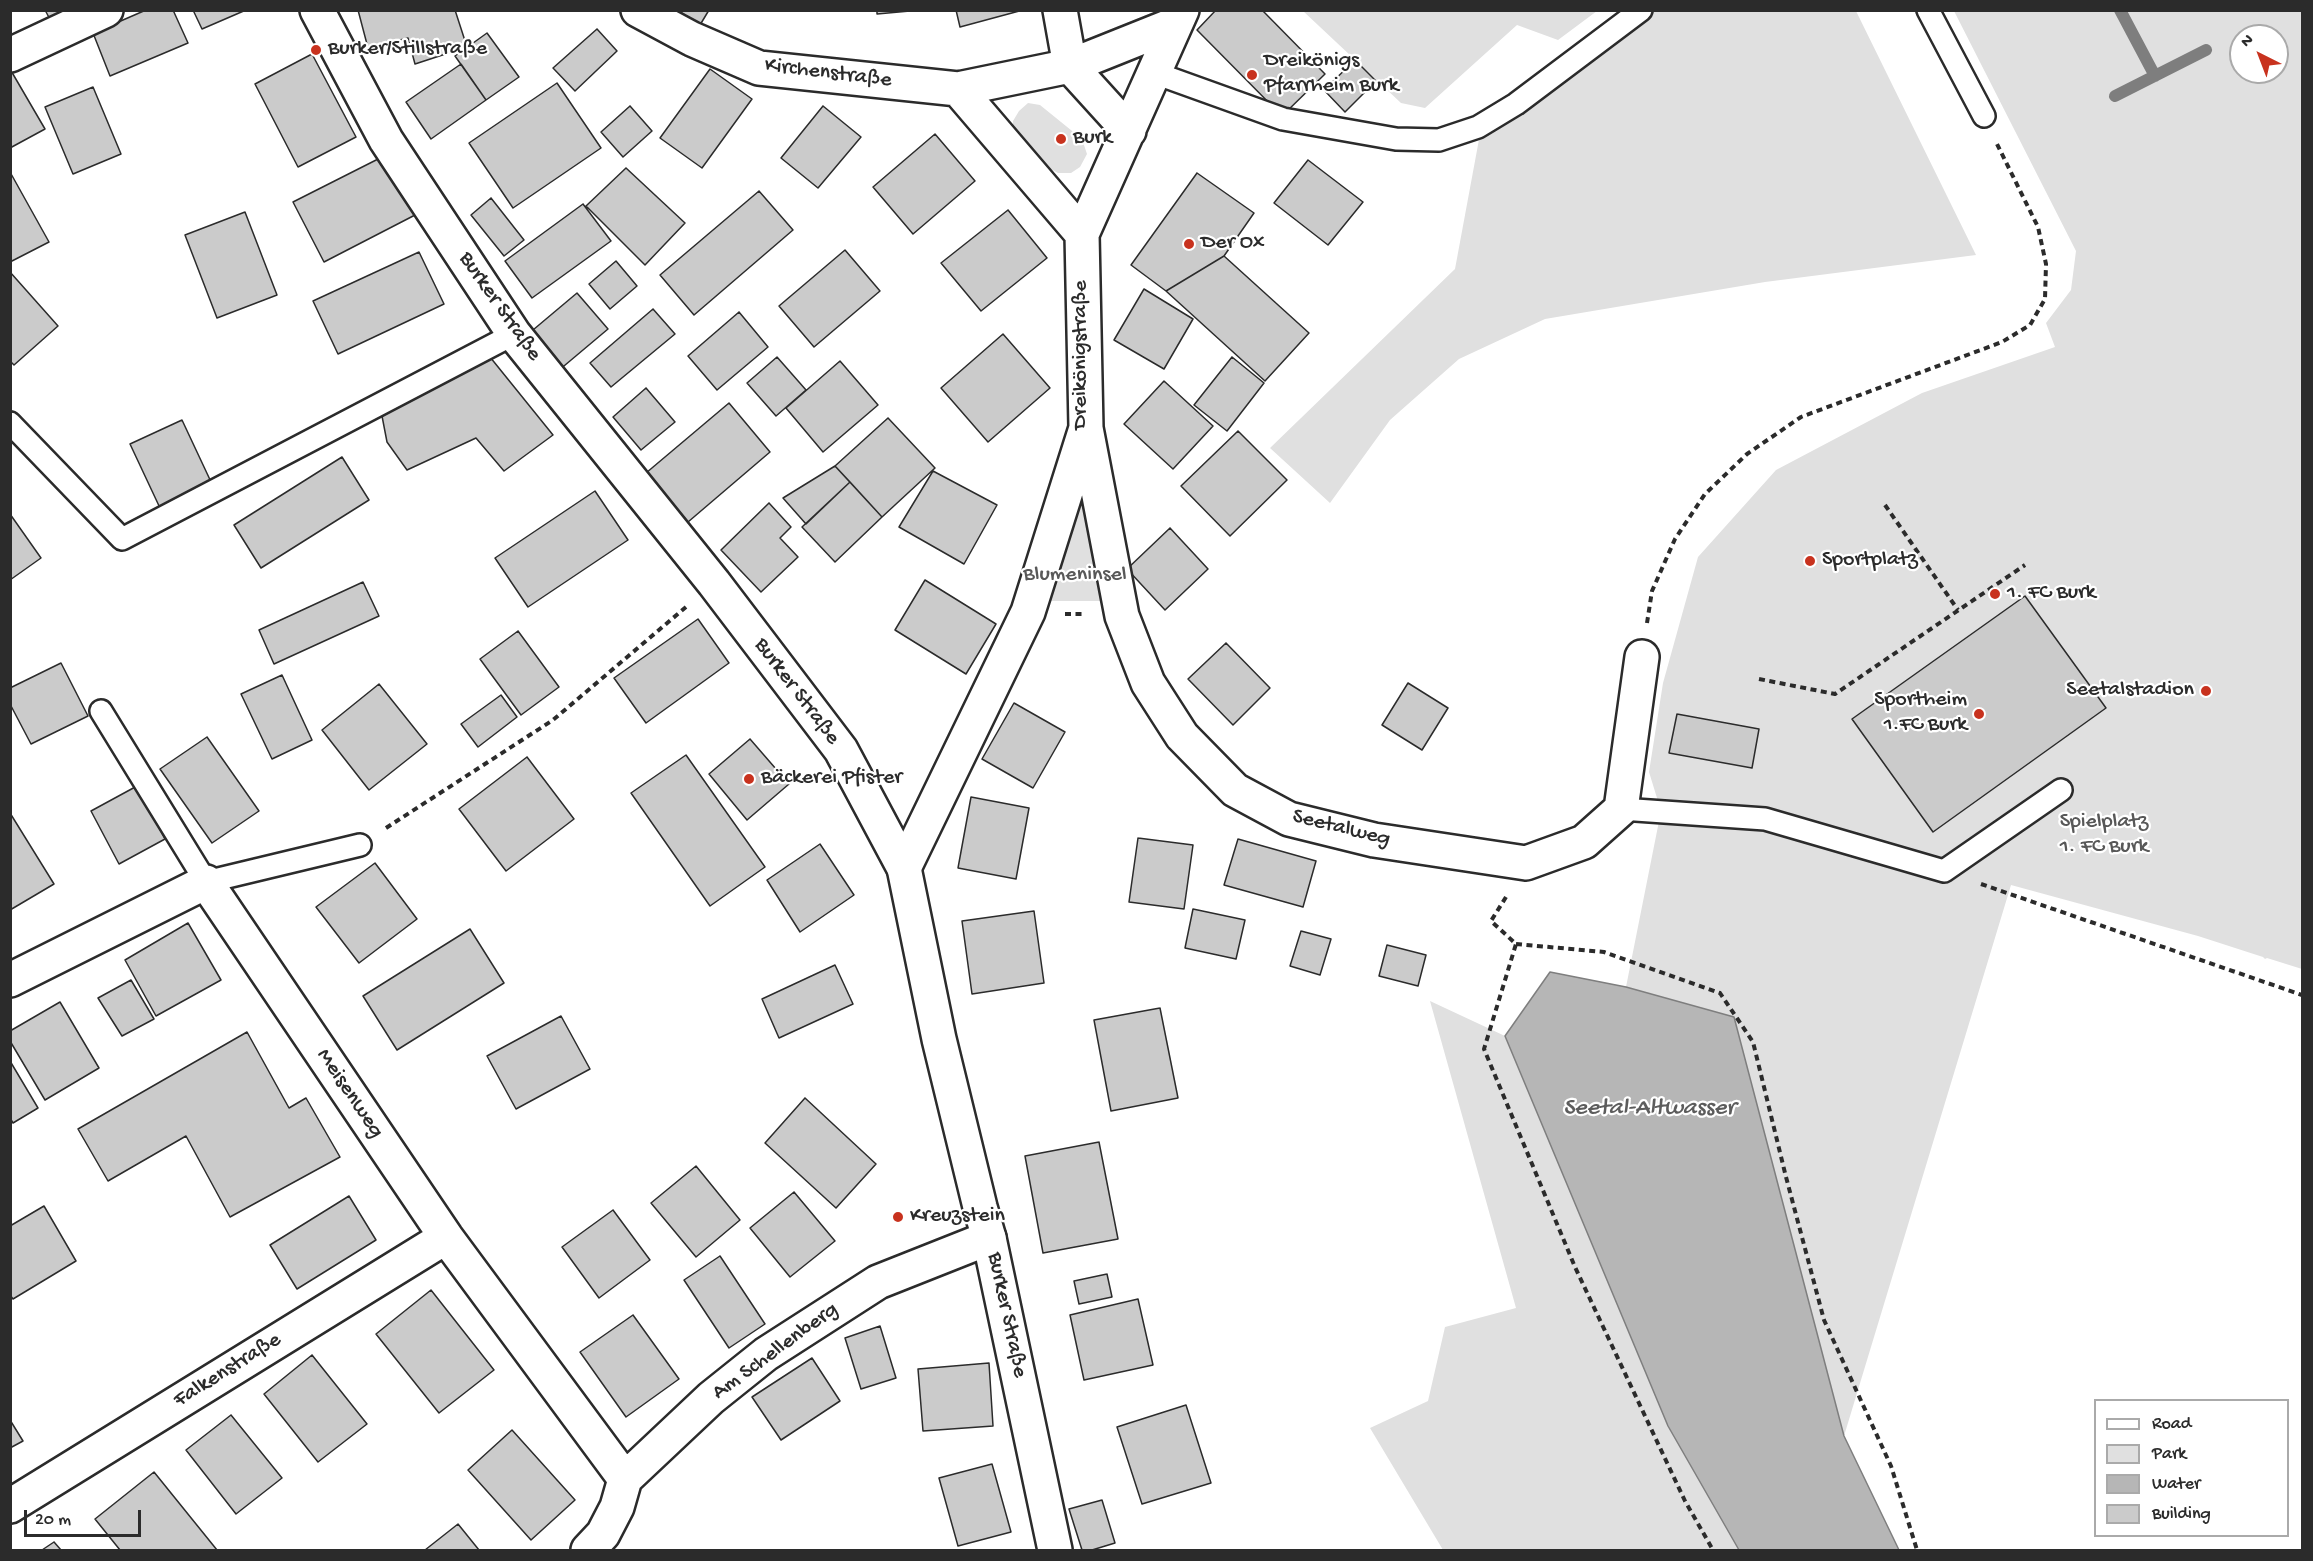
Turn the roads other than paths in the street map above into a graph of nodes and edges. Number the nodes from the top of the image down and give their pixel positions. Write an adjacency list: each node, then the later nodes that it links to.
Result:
1 (106, 10): 8 (street)
2 (317, 10): 15 (street, Burker Straße)
3 (638, 10): 11 (street, Kirchenstraße)
4 (1060, 10): 9 (street)
5 (1641, 10): 10 (lane)
6 (1928, 10): 12 (lane)
7 (1178, 17): 9 (street, Kirchenstraße); 10 (street, Dreikönigstraße)
8 (10, 55)
9 (1070, 66): 11 (street, Kirchenstraße); 13 (street)
10 (1155, 73): 13 (street, Dreikönigstraße)
11 (958, 89): 14 (street)
12 (1984, 116)
13 (1130, 131): 14 (street, Dreikönigstraße)
14 (1082, 234): 17 (street, Dreikönigstraße)
15 (514, 334): 16 (lane); 23 (street, Burker Straße)
16 (10, 423)
17 (1086, 428): 21 (street, Seetalweg); 23 (street, Dreikönigstraße)
18 (1642, 657): 21 (street)
19 (100, 711): 24 (lane)
20 (2061, 790): 21 (lane)
21 (1621, 809)
22 (360, 845): 24 (lane)
23 (904, 868): 27 (street, Burker Straße)
24 (206, 882): 25 (street); 26 (street, Meisenweg)
25 (10, 980)
26 (446, 1237): 28 (street, Meisenweg); 29 (street, Falkenstraße)
27 (989, 1238): 28 (street, Am Schellenberg); 31 (street, Burker Straße)
28 (625, 1479): 30 (street)
29 (10, 1506)
30 (588, 1551)
31 (1055, 1551)

